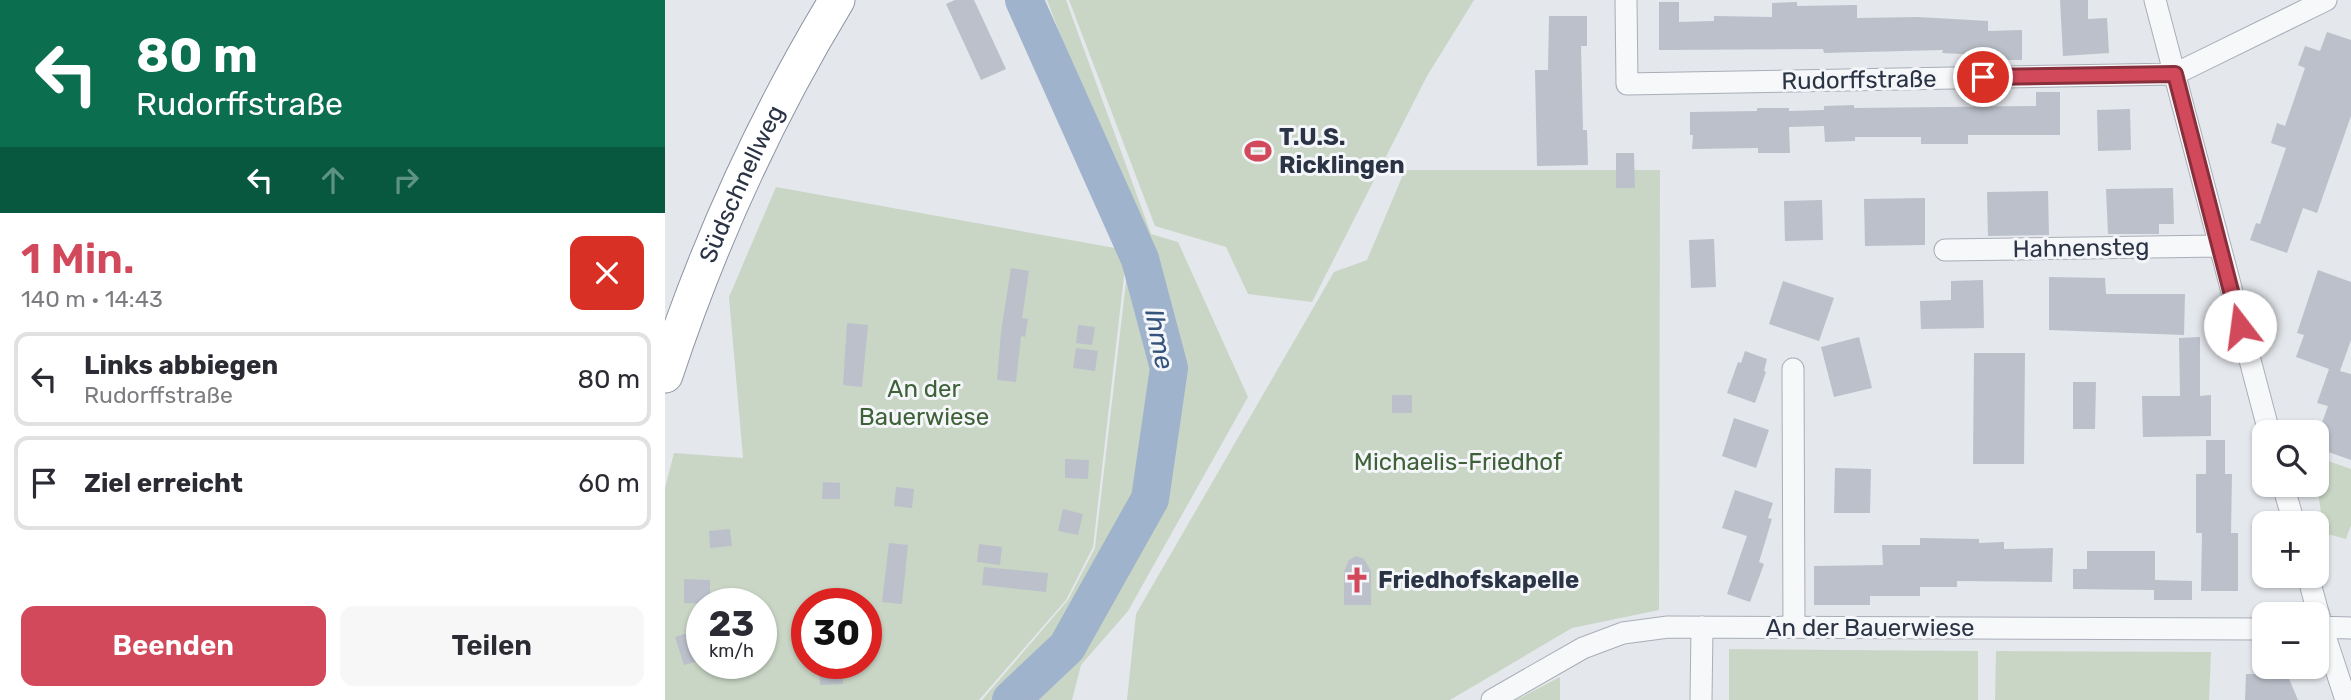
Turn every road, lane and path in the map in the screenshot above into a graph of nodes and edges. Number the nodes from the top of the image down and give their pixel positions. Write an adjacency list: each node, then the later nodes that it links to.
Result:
1 (809, 0): 9 (highway, Südschnellweg)
2 (837, 0): 11 (highway, Südschnellweg)
3 (1626, 0): 6 (street, Rudorffstraße)
4 (2155, 0): 6 (street)
5 (2326, 0): 6 (street)
6 (2175, 74): 7 (street)
7 (2218, 246): 8 (street, Hahnensteg); 12 (street)
8 (1945, 250)
9 (665, 302)
10 (1793, 369): 14 (street)
11 (665, 375)
12 (2266, 420)
13 (1702, 627): 14 (street, An der Bauerwiese); 19 (street, An der Bauerwiese); 20 (street)
14 (1794, 627): 17 (street, An der Bauerwiese)
15 (2329, 627): 16 (street)
16 (2351, 628)
17 (2252, 629)
18 (2329, 654): 21 (street)
19 (1492, 700)
20 (1701, 700)
21 (2346, 700)

